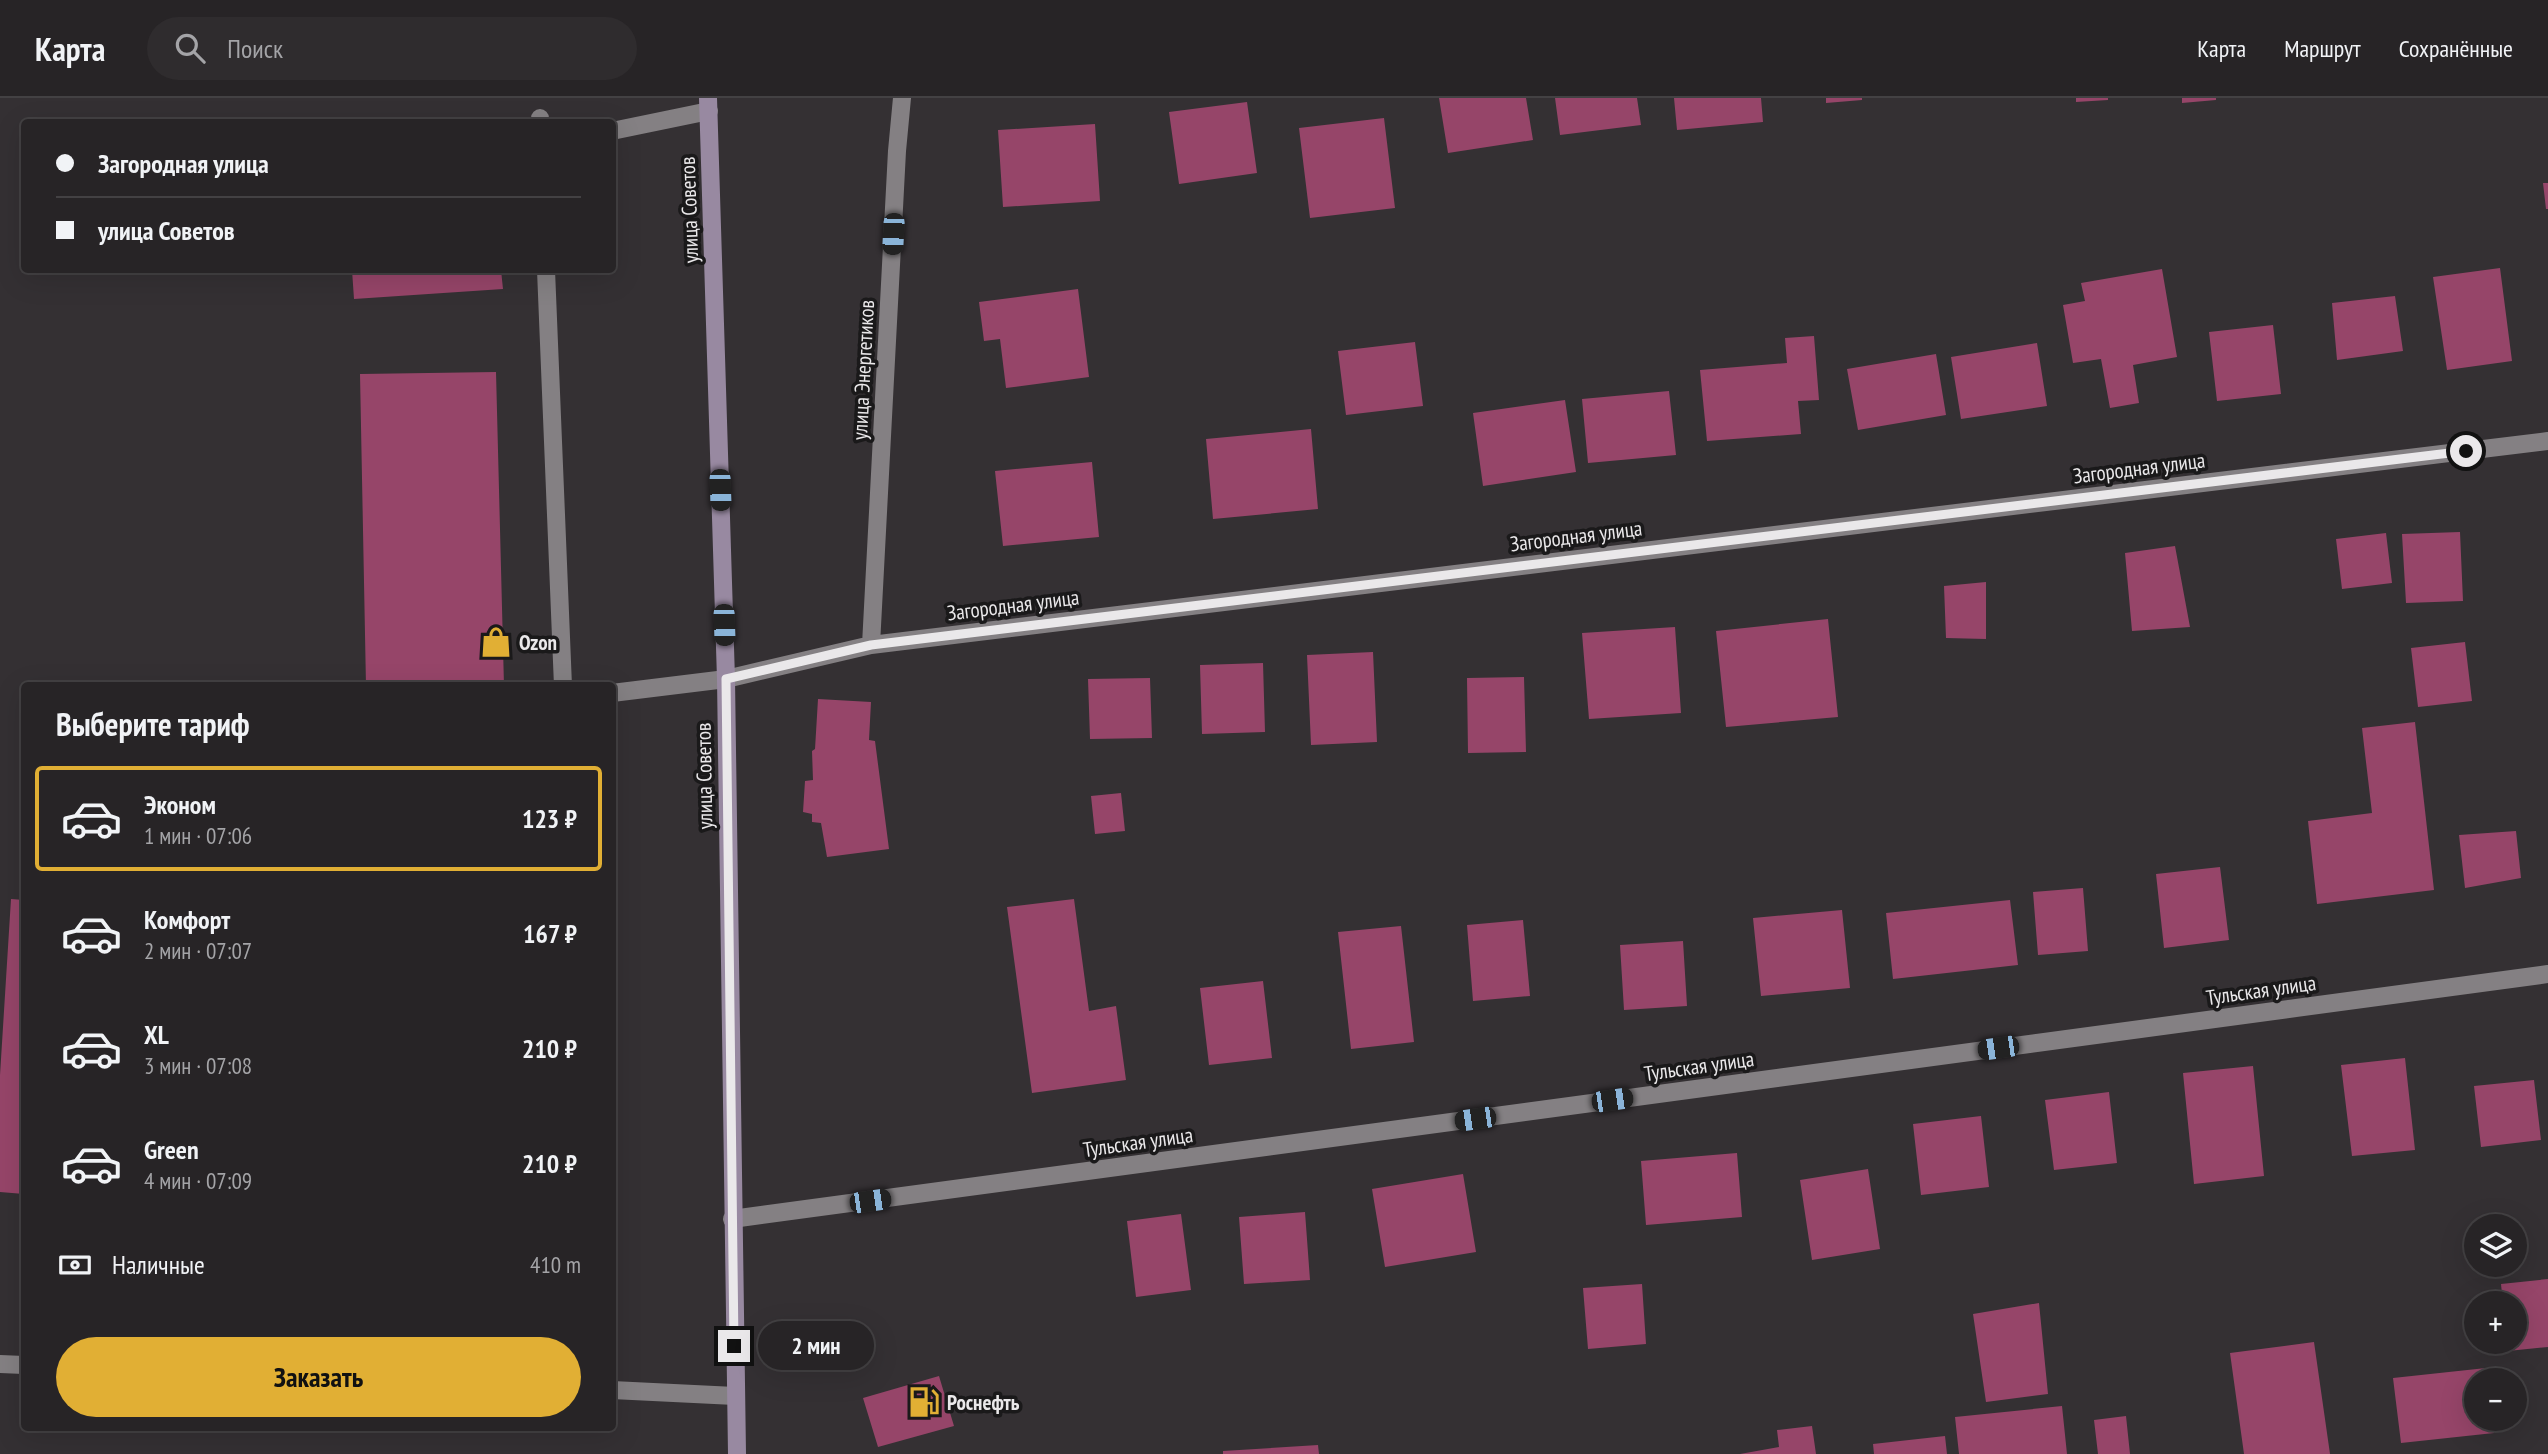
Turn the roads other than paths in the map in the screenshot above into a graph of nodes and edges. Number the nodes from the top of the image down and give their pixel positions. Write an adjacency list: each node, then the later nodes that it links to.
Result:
1 (902, 98): 6 (street, улица Энергетиков)
2 (709, 104): 3 (street); 7 (main road, улица Советов)
3 (616, 130)
4 (546, 273): 8 (street)
5 (2548, 441): 6 (street, Загородная улица)
6 (871, 645): 7 (street, Загородная улица)
7 (726, 679): 9 (street, Загородная улица); 11 (main road, улица Советов)
8 (563, 682)
9 (616, 693)
10 (2548, 974): 11 (street, Тульская улица)
11 (732, 1219): 15 (main road, улица Советов)
12 (0, 1364): 13 (street)
13 (21, 1365)
14 (616, 1391): 15 (street)
15 (735, 1396): 16 (main road, улица Советов)
16 (737, 1454)

